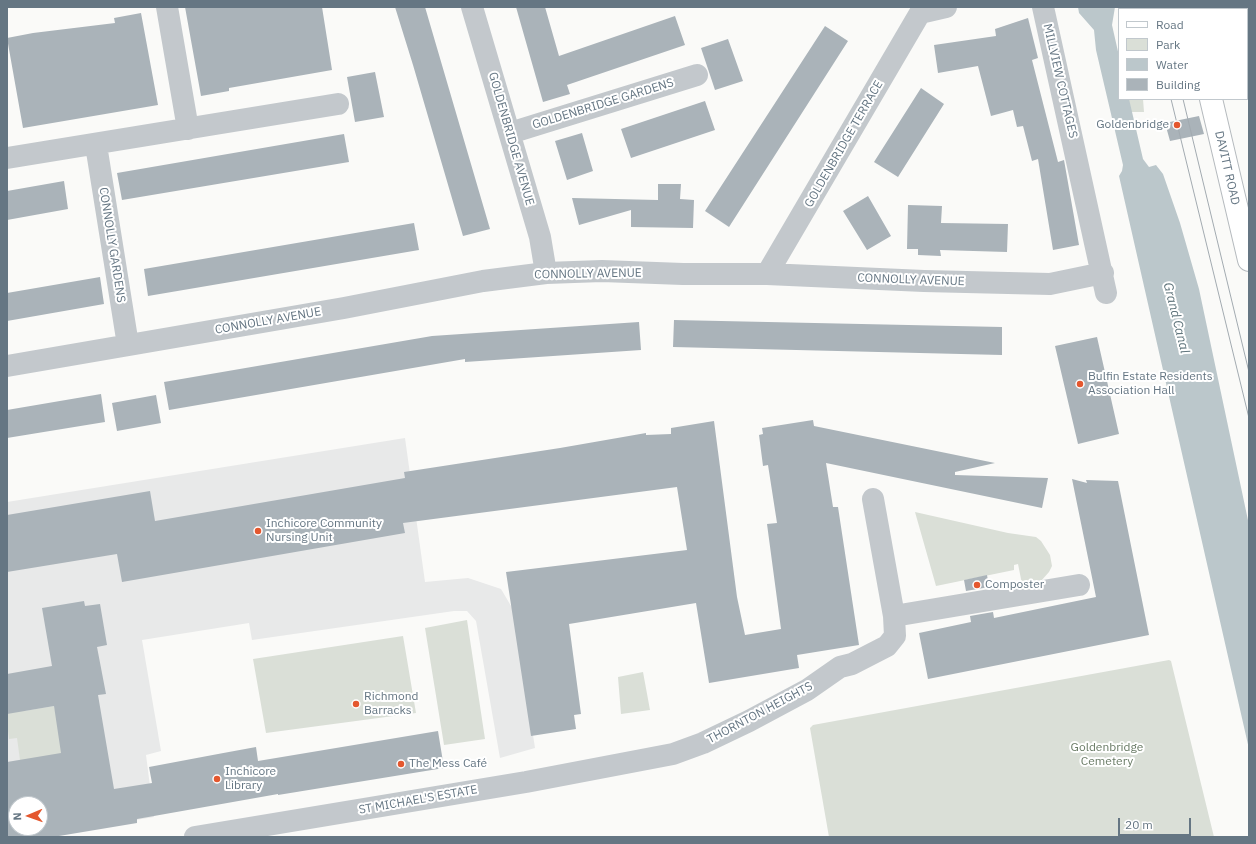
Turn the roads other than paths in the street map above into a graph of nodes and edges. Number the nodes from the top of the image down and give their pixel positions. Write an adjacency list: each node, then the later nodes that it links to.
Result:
1 (167, 7): 9 (street)
2 (472, 7): 10 (street, GOLDENBRIDGE AVENUE)
3 (946, 7): 5 (street, GOLDENBRIDGE TERRACE)
4 (1043, 7): 16 (street, MILLVIEW COTTAGES)
5 (918, 10): 15 (street, GOLDENBRIDGE TERRACE)
6 (697, 75): 10 (street, GOLDENBRIDGE GARDENS)
7 (1211, 100): 13 (main road, DAVITT ROAD)
8 (338, 104): 9 (street)
9 (188, 129): 11 (street)
10 (510, 133): 14 (street, GOLDENBRIDGE AVENUE)
11 (96, 145): 12 (street); 17 (street, CONNOLLY GARDENS)
12 (7, 158)
13 (1249, 260)
14 (546, 273): 15 (street, CONNOLLY AVENUE); 17 (street, CONNOLLY AVENUE)
15 (767, 274): 16 (street, CONNOLLY AVENUE)
16 (1104, 283)
17 (128, 345): 18 (street, CONNOLLY AVENUE)
18 (7, 366)
19 (873, 500): 21 (street, THORNTON HEIGHTS)
20 (1079, 585): 21 (street)
21 (894, 616): 22 (street, THORNTON HEIGHTS)
22 (641, 760): 23 (street, ST MICHAEL'S ESTATE)
23 (195, 837)

